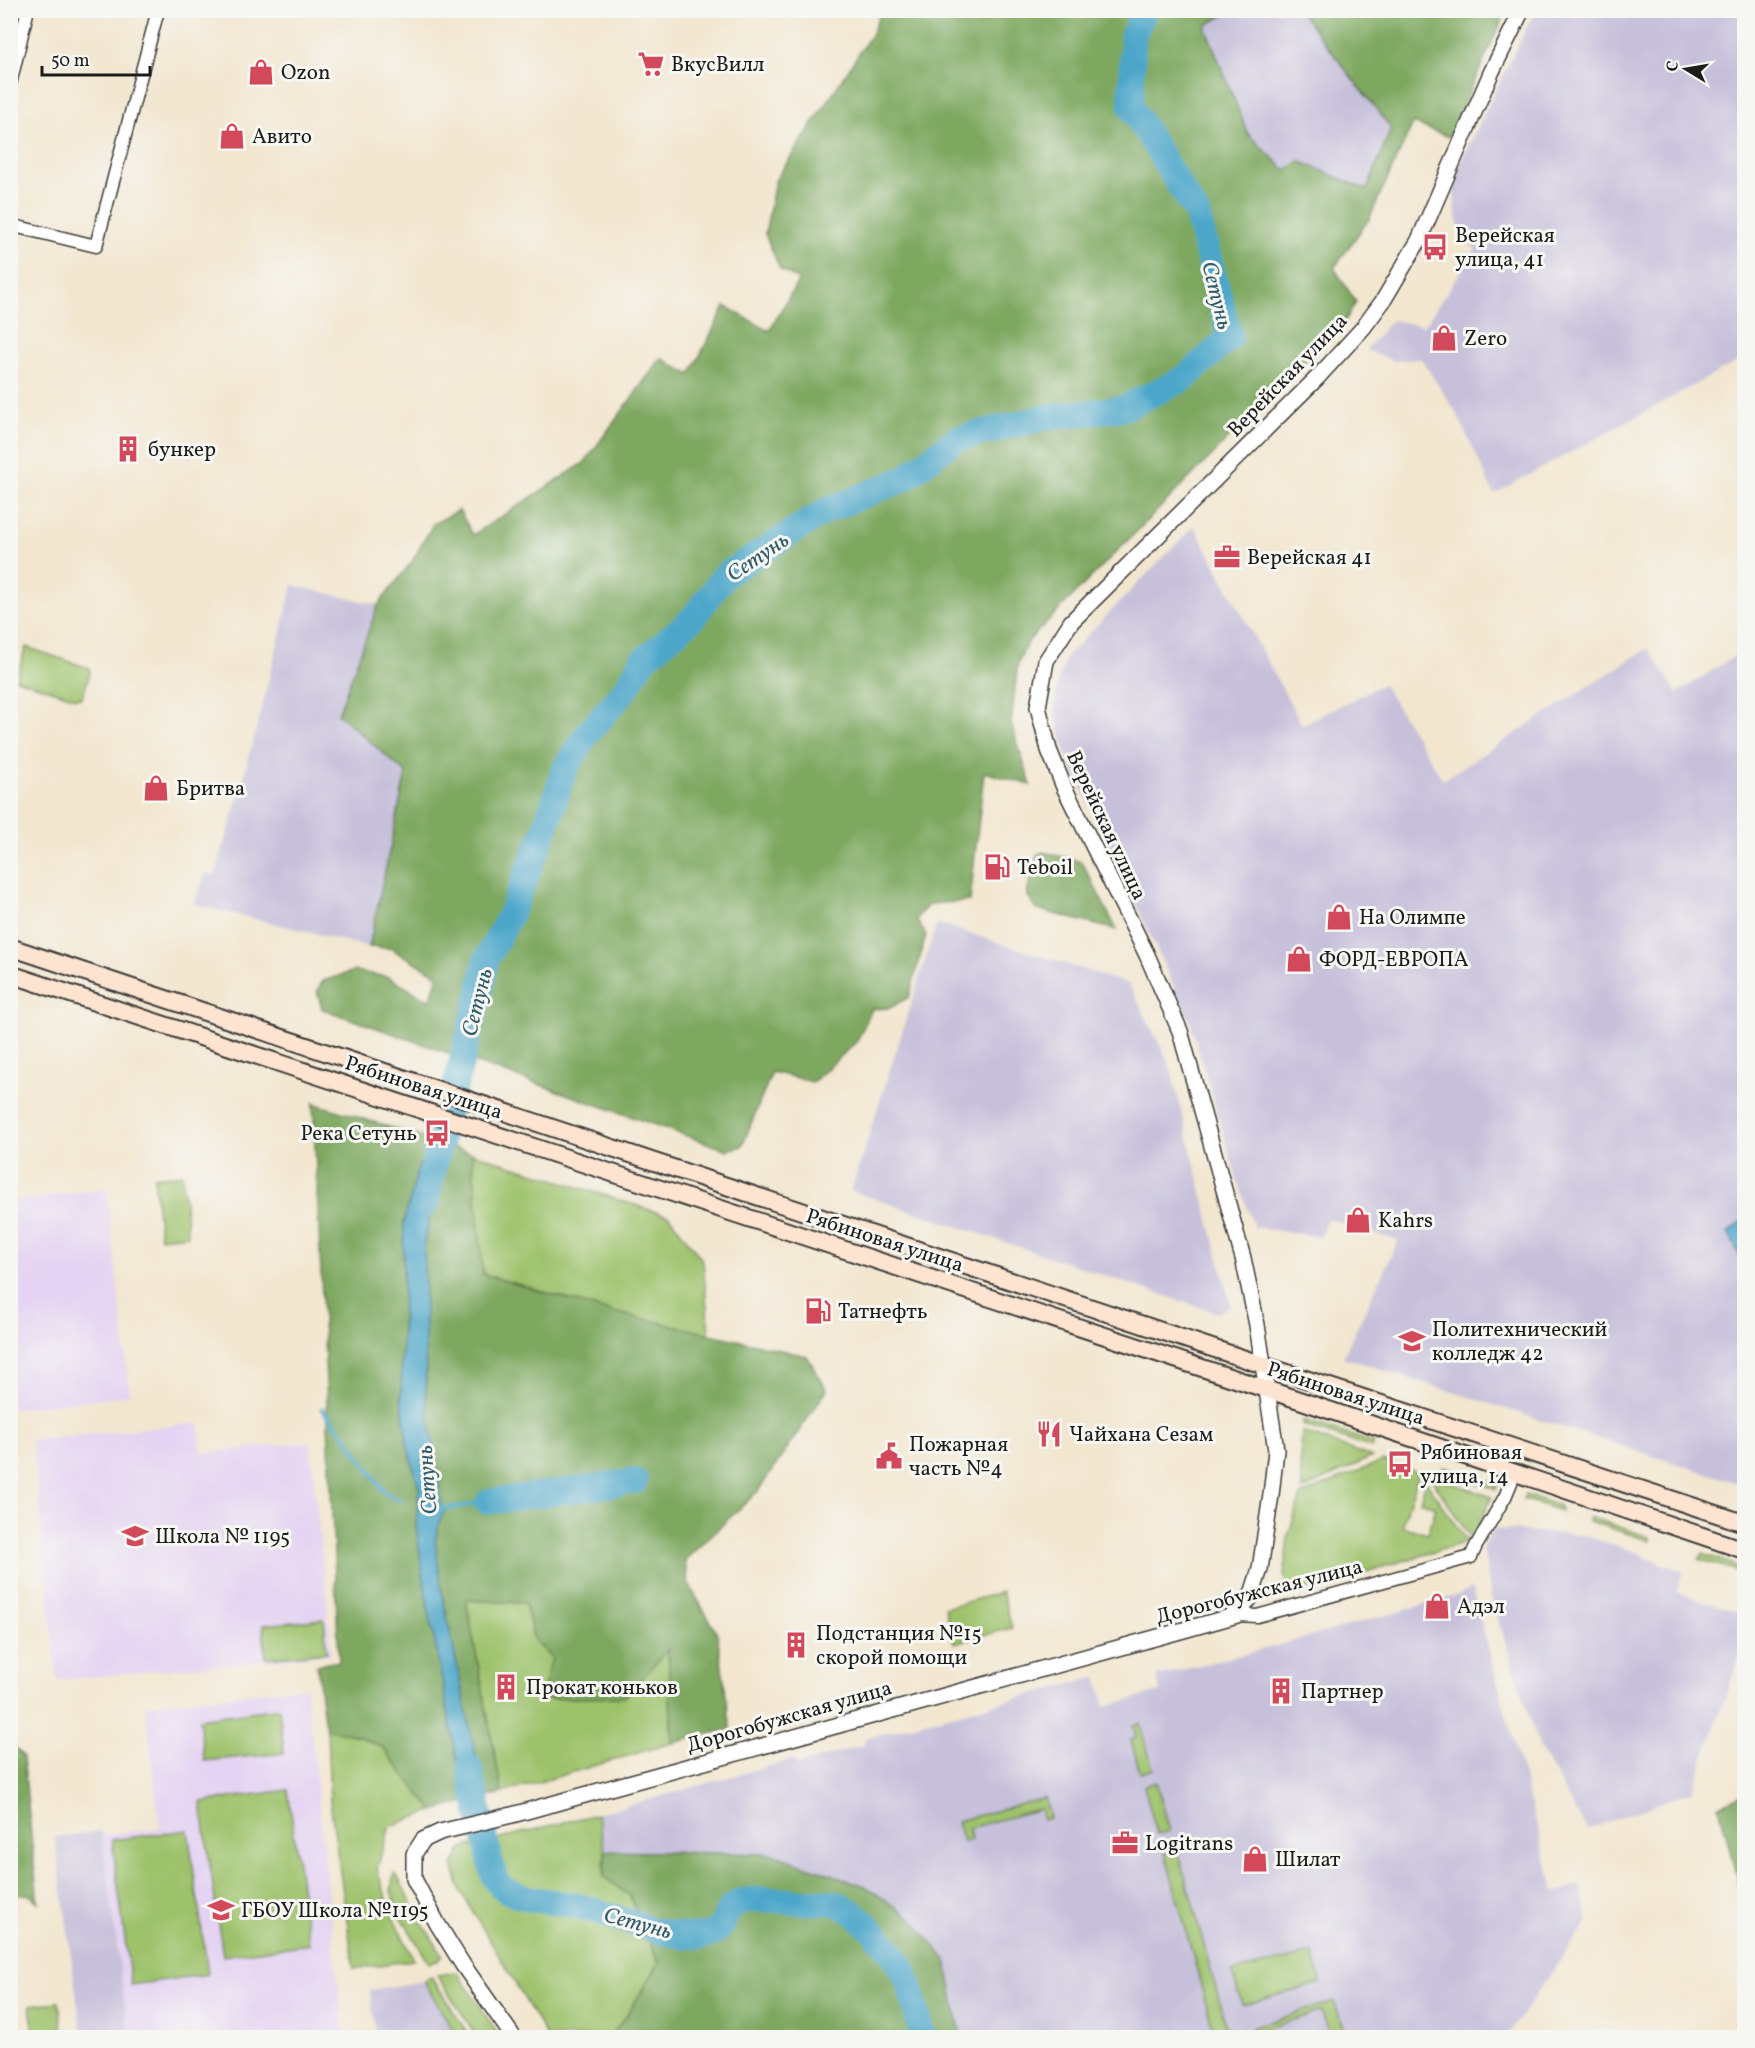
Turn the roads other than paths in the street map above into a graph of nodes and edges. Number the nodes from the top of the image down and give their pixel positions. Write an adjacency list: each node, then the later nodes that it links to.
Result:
1 (25, 10): 4 (street)
2 (158, 10): 5 (street)
3 (1522, 10): 8 (street, Верейская улица)
4 (10, 84)
5 (10, 225)
6 (10, 947): 8 (main road, Рябиновая улица)
7 (10, 974): 9 (main road, Рябиновая улица)
8 (1263, 1365): 9 (street, Верейская улица); 11 (main road, Рябиновая улица)
9 (1267, 1390): 10 (main road, Рябиновая улица); 13 (street, Верейская улица)
10 (1515, 1473): 12 (main road, Рябиновая улица); 13 (street, Дорогобужская улица)
11 (1744, 1523)
12 (1744, 1550)
13 (1237, 1615): 14 (street, Дорогобужская улица)
14 (514, 2037)

